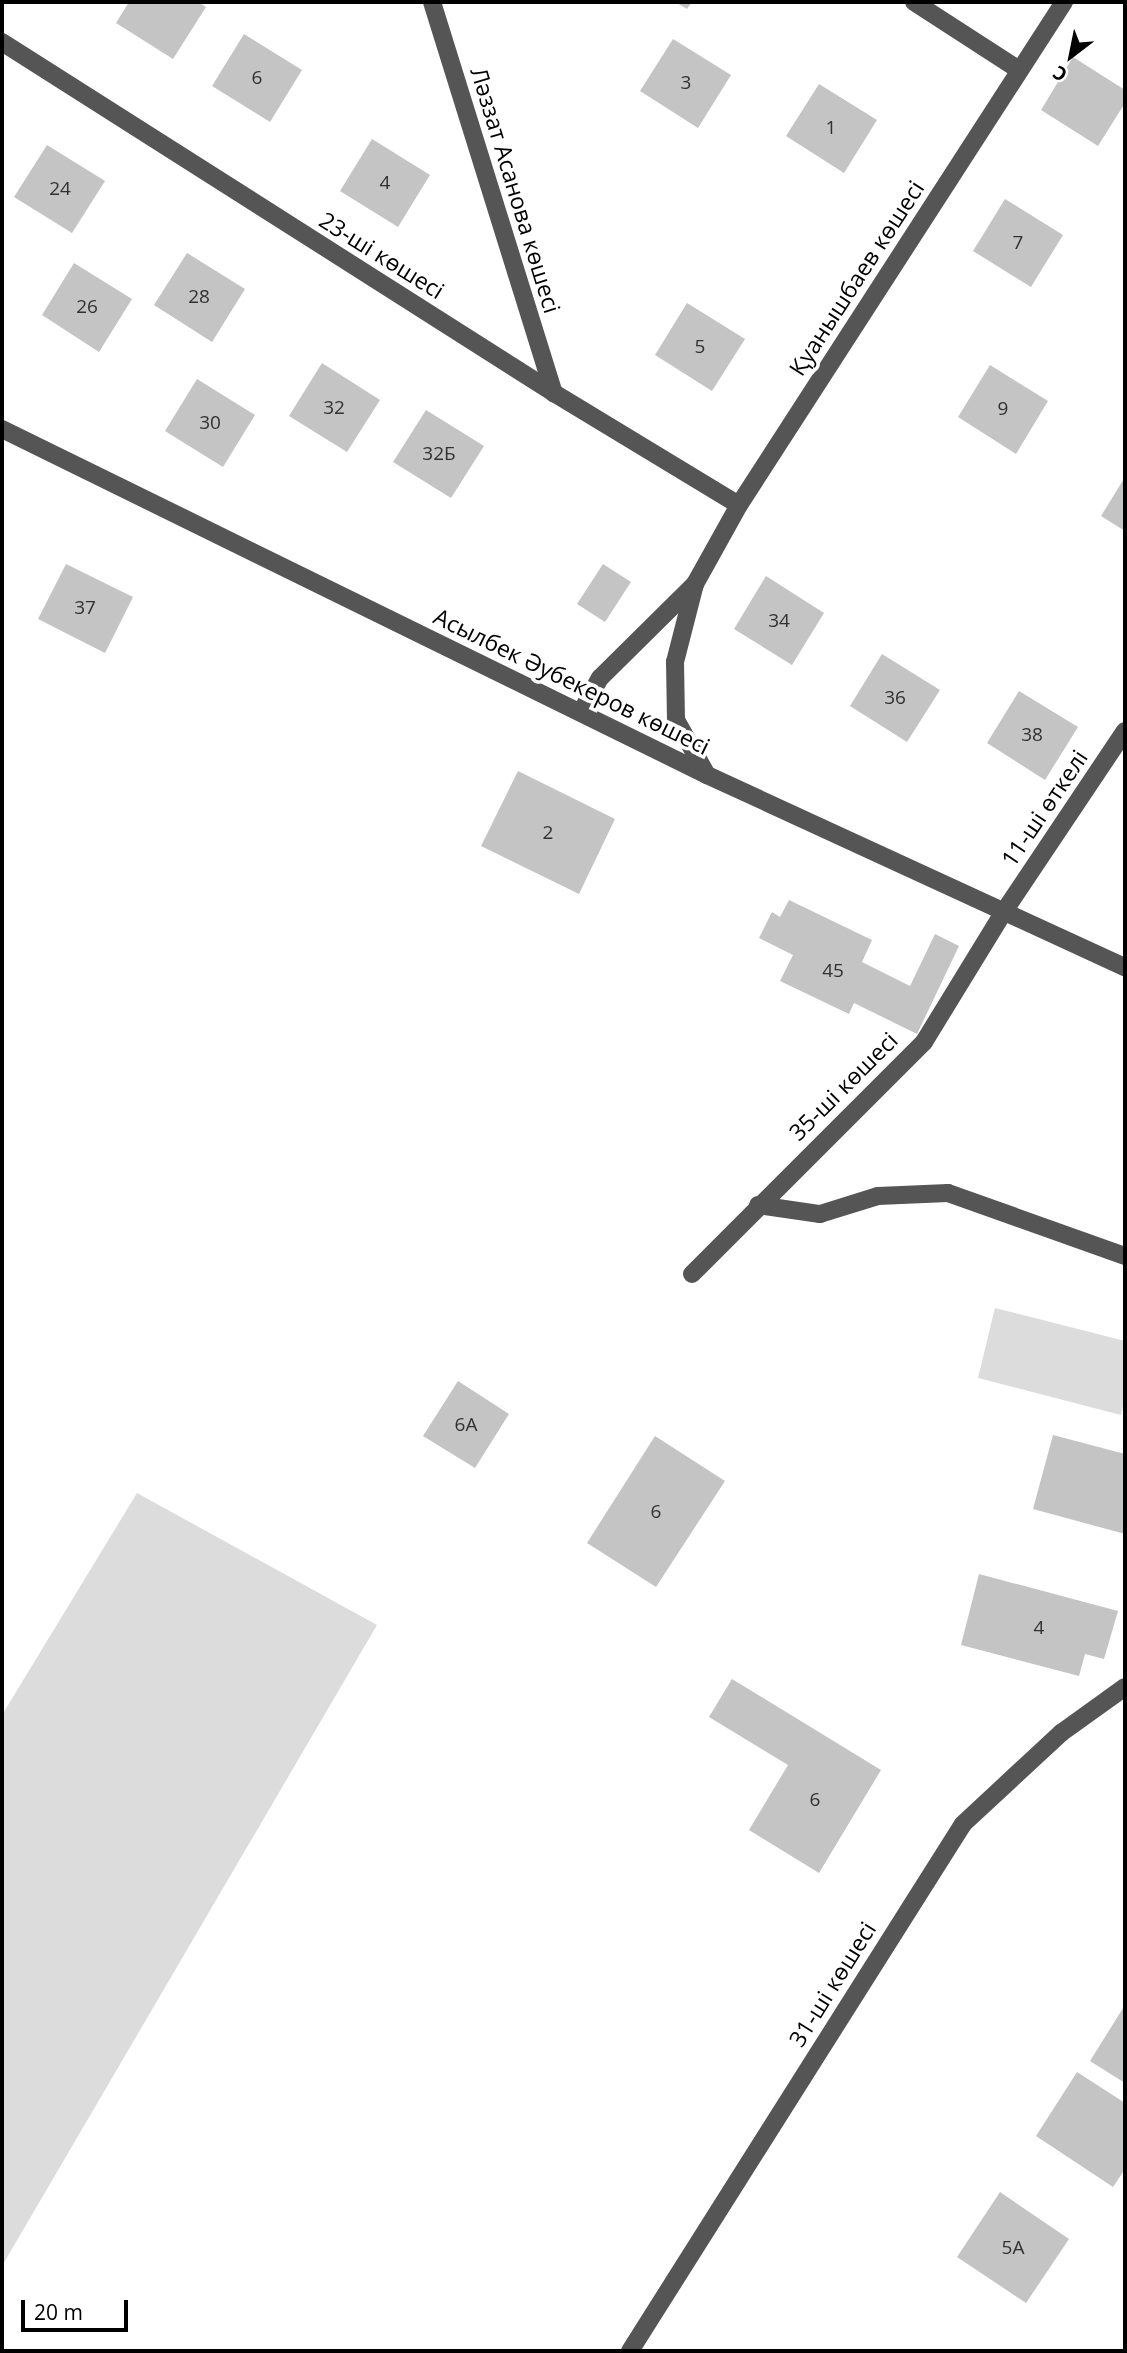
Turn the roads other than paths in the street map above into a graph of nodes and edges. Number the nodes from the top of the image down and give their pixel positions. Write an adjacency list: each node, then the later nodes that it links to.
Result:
1 (432, 2): 6 (street, Ләззат Асанова көшесі)
2 (914, 2): 5 (street)
3 (1064, 2): 5 (street, Қуанышбаев көшесі)
4 (2, 42): 6 (street, 23-ші көшесі)
5 (1019, 70): 8 (street, Қуанышбаев көшесі)
6 (554, 393): 8 (street, 23-ші көшесі)
7 (2, 429): 10 (street, Асылбек Әубекеров көшесі)
8 (739, 505): 9 (street, Қуанышбаев көшесі)
9 (695, 584): 10 (street, Қуанышбаев көшесі); 12 (street, Қуанышбаев көшесі)
10 (581, 712): 12 (street, Асылбек Әубекеров көшесі)
11 (1125, 731): 13 (street, 11-ші өткелі)
12 (707, 775): 13 (street, Асылбек Әубекеров көшесі)
13 (1003, 913): 14 (street, Асылбек Әубекеров көшесі); 15 (street, 35-ші көшесі)
14 (1125, 967)
15 (758, 1206): 16 (street); 17 (street, 35-ші көшесі)
16 (1125, 1256)
17 (692, 1274)
18 (1125, 1687): 19 (street, 31-ші көшесі)
19 (630, 2351)

